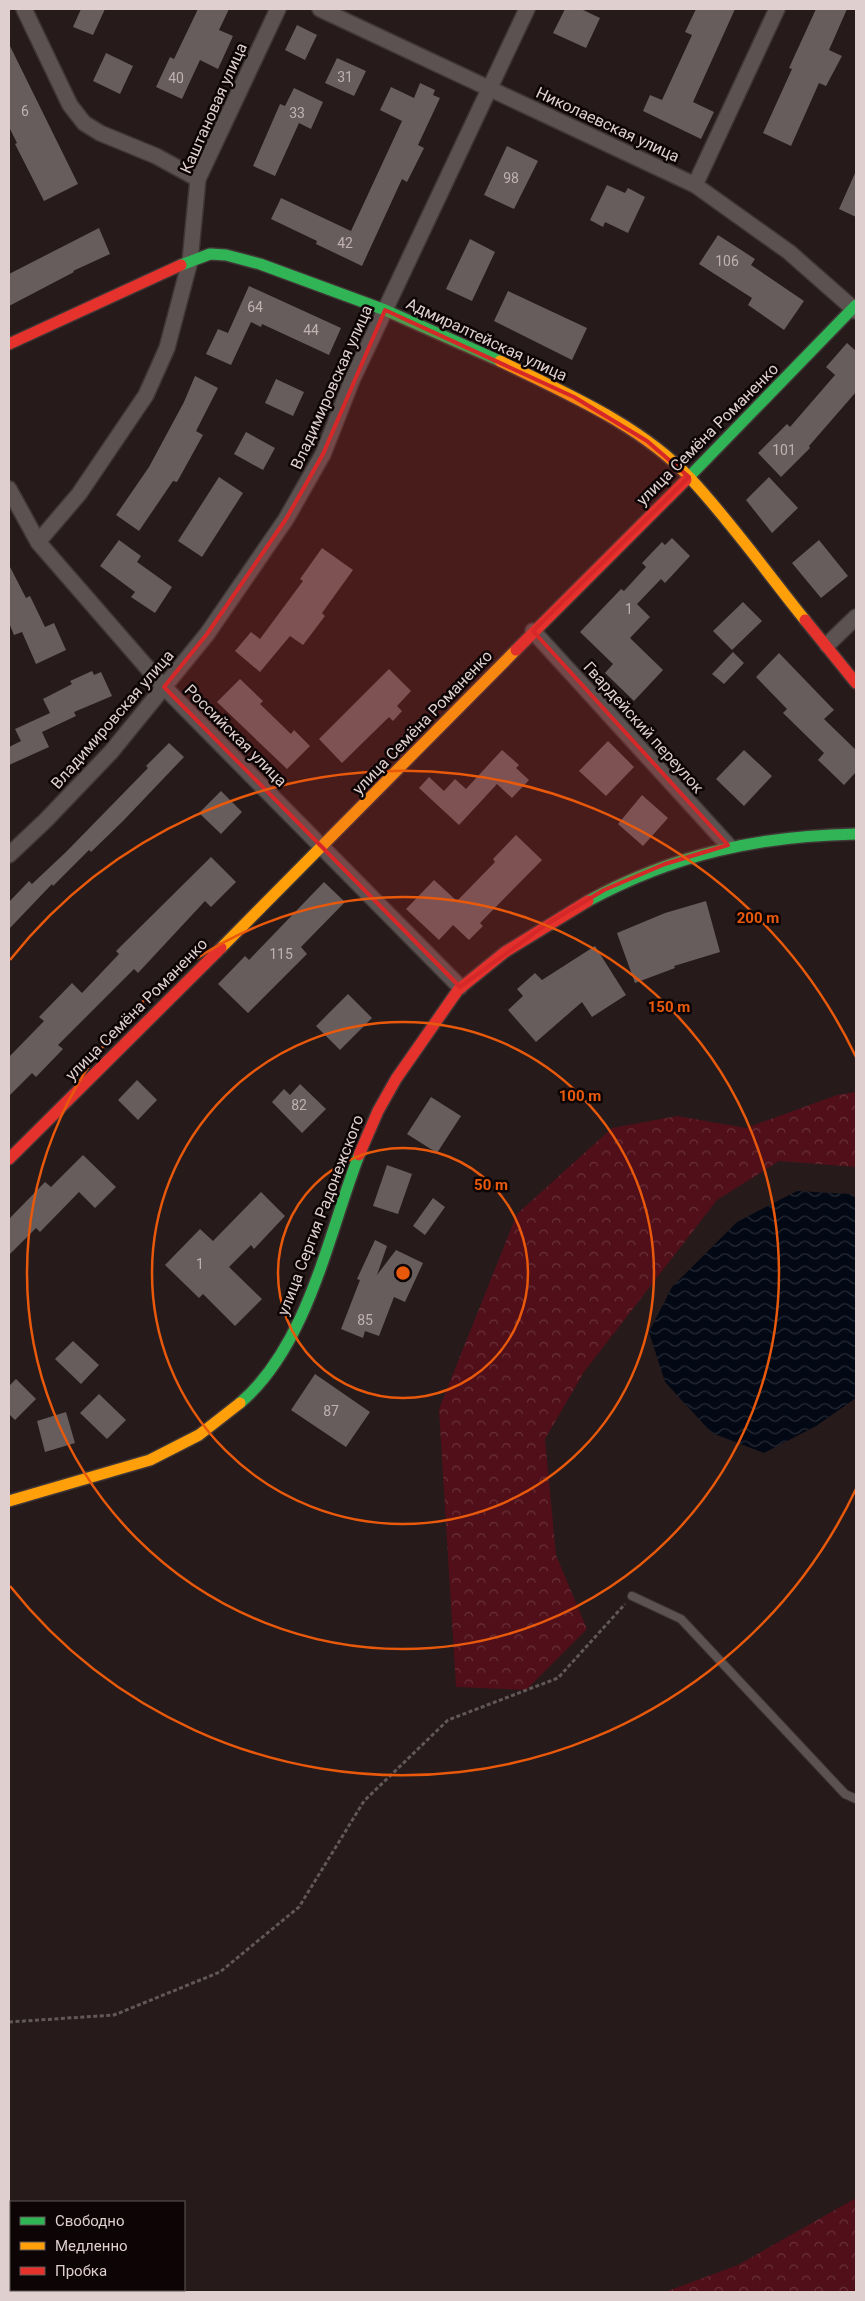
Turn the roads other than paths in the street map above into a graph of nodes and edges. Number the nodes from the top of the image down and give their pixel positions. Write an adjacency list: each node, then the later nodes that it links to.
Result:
1 (24, 9): 7 (street)
2 (278, 9): 7 (street, Каштановая улица)
3 (320, 9): 6 (street, Николаевская улица)
4 (527, 9): 6 (street, Владимировская улица)
5 (777, 9): 8 (street)
6 (489, 87): 8 (street, Николаевская улица); 11 (street, Владимировская улица)
7 (198, 179): 9 (street, Каштановая улица)
8 (695, 184): 10 (street, Николаевская улица)
9 (190, 261): 11 (street, Адмиралтейская улица); 12 (street, Адмиралтейская улица); 15 (street, Каштановая улица)
10 (855, 308): 13 (street, улица Семёна Романенко)
11 (385, 310): 13 (street, Адмиралтейская улица); 20 (street, Владимировская улица)
12 (9, 344)
13 (689, 477): 17 (street, улица Семёна Романенко); 18 (street, Адмиралтейская улица)
14 (9, 489): 15 (street, Российская улица)
15 (38, 542): 20 (street, Российская улица)
16 (856, 617): 18 (street)
17 (534, 631): 22 (street, улица Семёна Романенко); 23 (street, Гвардейский переулок)
18 (827, 645): 19 (street, Адмиралтейская улица)
19 (856, 683)
20 (164, 687): 22 (street, Российская улица); 24 (street, Владимировская улица)
21 (856, 834): 23 (street, улица Сергия Радонежского)
22 (323, 846): 25 (street, Российская улица); 26 (street, улица Семёна Романенко)
23 (728, 846): 25 (street, улица Сергия Радонежского)
24 (9, 855)
25 (460, 988): 27 (street, улица Сергия Радонежского)
26 (9, 1160)
27 (9, 1501)
28 (632, 1596): 29 (lane)
29 (856, 1799)

